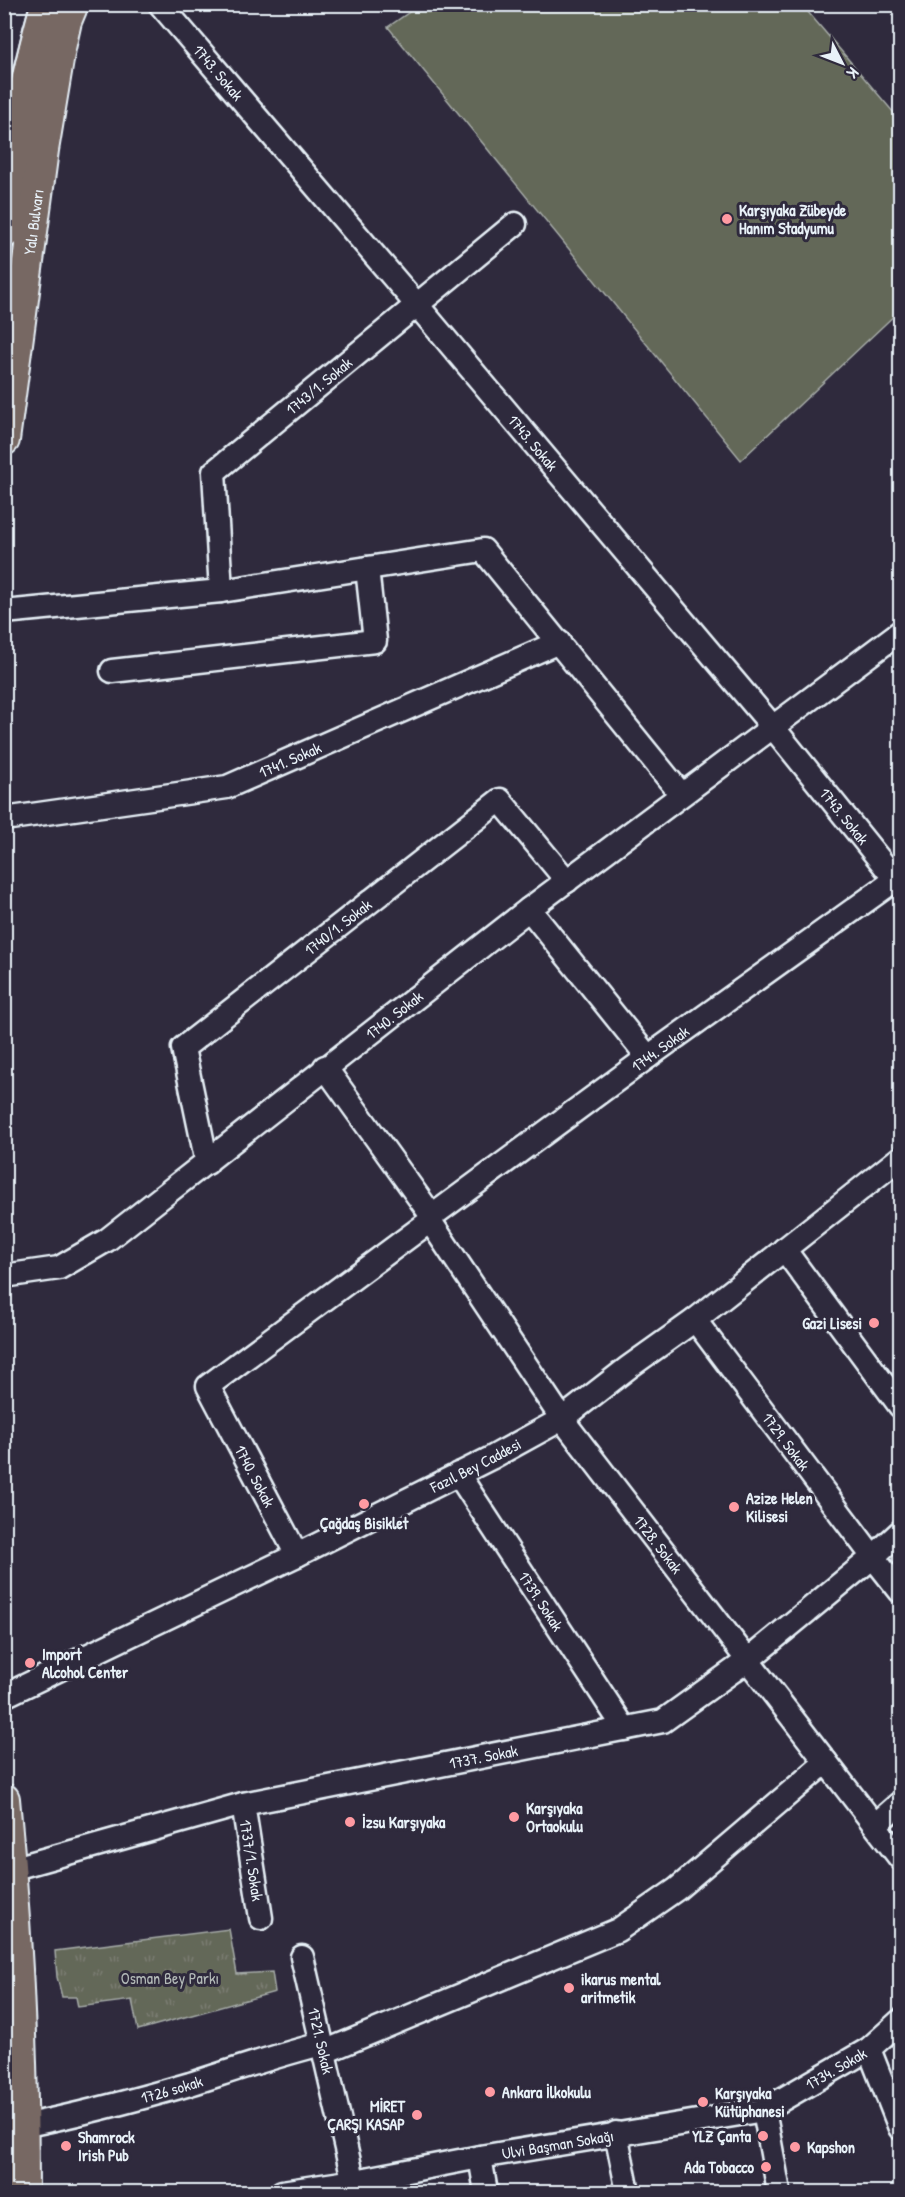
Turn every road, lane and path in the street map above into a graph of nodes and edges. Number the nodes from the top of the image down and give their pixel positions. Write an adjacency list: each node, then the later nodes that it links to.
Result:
1 (160, 4): 5 (street, 1743. Sokak)
2 (65, 9): 4 (main road, Yalı Bulvarı); 6 (main road, Yalı Bulvarı)
3 (515, 224): 5 (street, 1743/1. Sokak)
4 (4, 233)
5 (417, 305): 8 (street, 1743/1. Sokak); 13 (street, 1743. Sokak)
6 (4, 440)
7 (367, 568): 8 (street); 11 (street); 12 (street)
8 (221, 591): 9 (street)
9 (4, 612)
10 (900, 632): 13 (street, 1740. Sokak)
11 (559, 642): 14 (street); 15 (street, 1741. Sokak)
12 (112, 671)
13 (772, 726): 14 (street, 1740. Sokak); 17 (street, 1743. Sokak)
14 (681, 794): 16 (street, 1740. Sokak)
15 (4, 819)
16 (567, 881): 18 (street, 1740. Sokak); 22 (street, 1740/1. Sokak)
17 (898, 883): 19 (street, 1744. Sokak)
18 (529, 909): 19 (street); 20 (street, 1740. Sokak)
19 (648, 1057): 23 (street, 1744. Sokak)
20 (325, 1067): 22 (street, 1740. Sokak); 23 (street, 1728. Sokak)
21 (900, 1158): 24 (street, Fazıl Bey Caddesi)
22 (207, 1163): 25 (street, 1740. Sokak)
23 (431, 1219): 28 (street, 1728. Sokak); 31 (street, 1740. Sokak)
24 (784, 1249): 26 (street, Fazıl Bey Caddesi); 27 (street)
25 (4, 1276)
26 (695, 1320): 28 (street, Fazıl Bey Caddesi); 32 (street, 1729. Sokak)
27 (900, 1406)
28 (562, 1419): 29 (street, Fazıl Bey Caddesi); 34 (street, 1728. Sokak)
29 (458, 1474): 31 (street, Fazıl Bey Caddesi); 36 (street, 1739. Sokak)
30 (900, 1532): 32 (street, 1737. Sokak)
31 (297, 1555): 35 (street, Fazıl Bey Caddesi)
32 (873, 1557): 33 (street, 1729. Sokak); 34 (street, 1737. Sokak)
33 (900, 1591)
34 (748, 1660): 36 (street, 1737. Sokak); 37 (street, 1728. Sokak)
35 (4, 1696)
36 (625, 1729): 40 (street, 1737. Sokak)
37 (826, 1762): 41 (street, 1728. Sokak); 47 (street, 1726 sokak)
38 (4, 1799): 43 (main road)
39 (900, 1803): 41 (street)
40 (243, 1804): 43 (street, 1737. Sokak); 44 (street, 1737/1. Sokak)
41 (875, 1825): 42 (street, 1728. Sokak)
42 (900, 1858)
43 (11, 1869): 50 (main road)
44 (261, 1918)
45 (302, 1957): 47 (street, 1721. Sokak)
46 (900, 2021): 48 (street, 1734. Sokak)
47 (323, 2048): 50 (street, 1726 sokak); 54 (street, 1721. Sokak)
48 (869, 2049): 49 (street, 1734. Sokak); 51 (street)
49 (764, 2110): 52 (street, Ulvi Başman Sokağı); 59 (street)
50 (22, 2126): 55 (main road)
51 (900, 2128)
52 (616, 2133): 53 (street, Ulvi Başman Sokağı); 58 (street)
53 (480, 2157): 54 (street, Ulvi Başman Sokağı); 57 (street)
54 (355, 2187): 56 (street, Ulvi Başman Sokağı)
55 (23, 2193)
56 (282, 2193)
57 (486, 2193)
58 (628, 2193)
59 (779, 2193)

